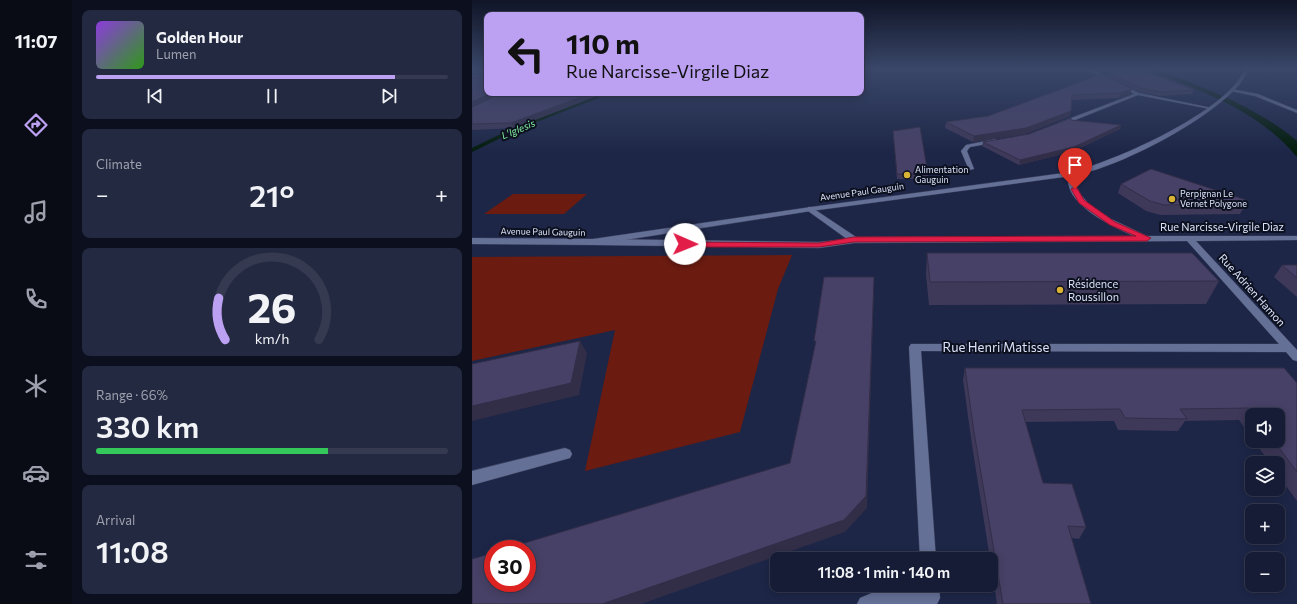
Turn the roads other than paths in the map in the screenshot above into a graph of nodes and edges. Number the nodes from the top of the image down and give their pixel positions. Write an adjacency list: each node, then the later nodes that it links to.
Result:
1 (1130, 97): 7 (street)
2 (1154, 97): 5 (street)
3 (1223, 97): 5 (street, Avenue Paul Gauguin)
4 (1261, 97): 6 (street)
5 (1210, 108): 10 (street, Avenue Paul Gauguin)
6 (1297, 112)
7 (1050, 128)
8 (1004, 140): 9 (street)
9 (971, 169)
10 (1071, 174): 11 (street, Avenue Paul Gauguin); 12 (street, Rue Narcisse-Virgile Diaz)
11 (812, 210): 15 (street); 17 (street, Avenue Paul Gauguin)
12 (1147, 238): 13 (street, Rue Narcisse-Virgile Diaz); 15 (street, Rue Narcisse-Virgile Diaz)
13 (1189, 238): 14 (street, Rue Narcisse-Virgile Diaz); 18 (street, Rue Adrien Hamon)
14 (1297, 238)
15 (854, 240): 17 (street, Rue Narcisse-Virgile Diaz)
16 (472, 241): 17 (street, Avenue Paul Gauguin)
17 (593, 242)
18 (1293, 353): 21 (street, Rue Henri Matisse)
19 (565, 454): 20 (street)
20 (472, 478)
21 (928, 552)
22 (931, 592): 23 (street)
23 (866, 604)

